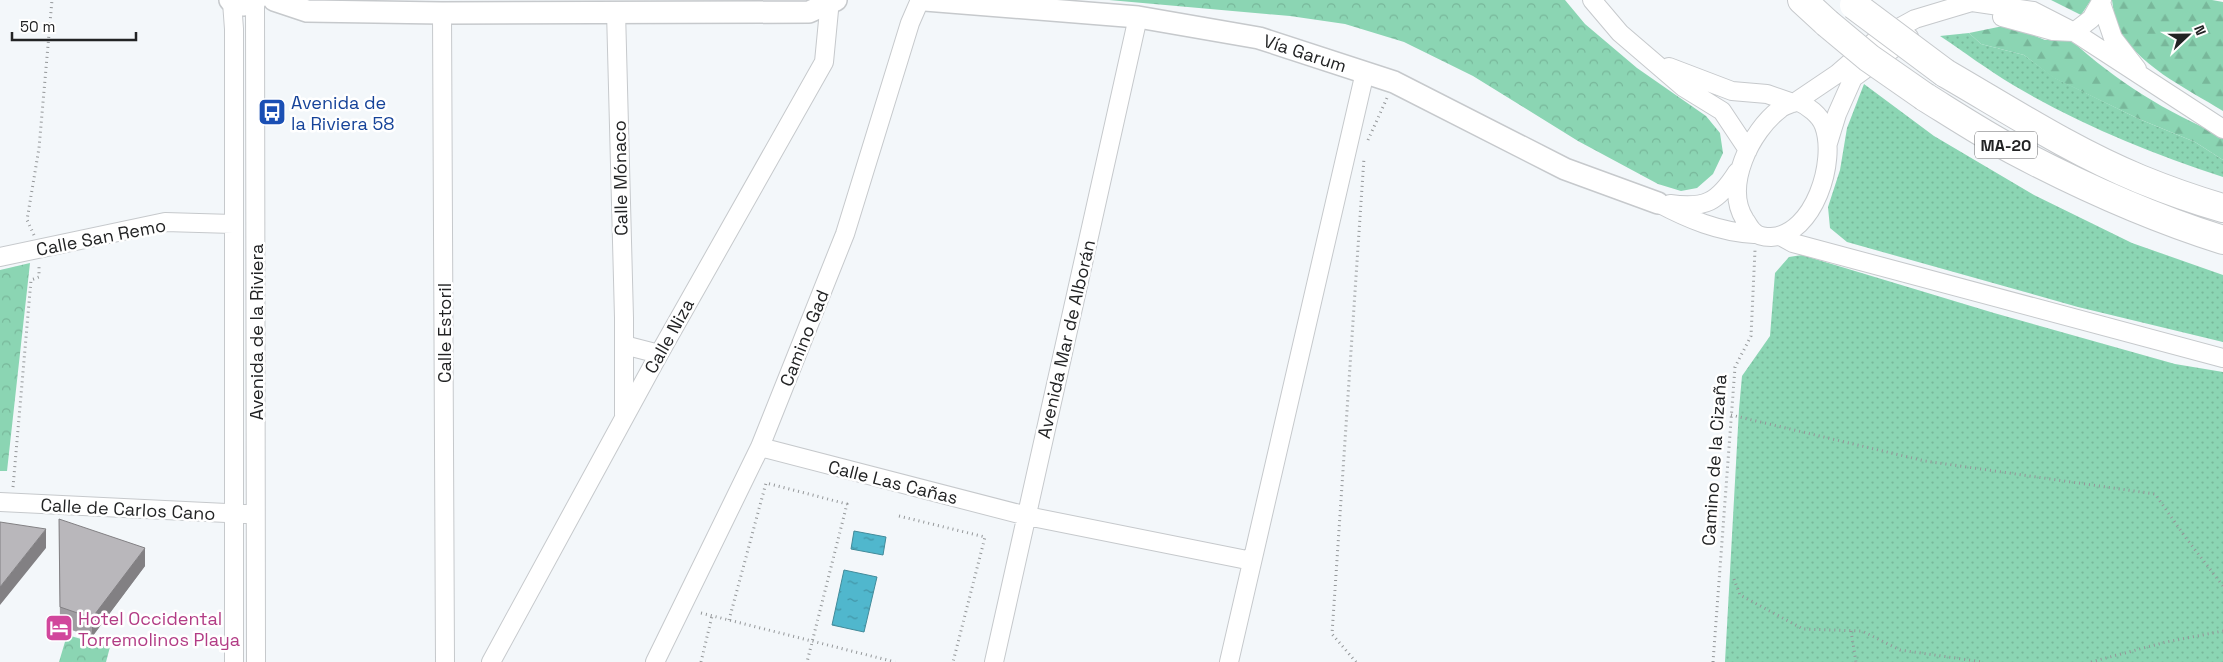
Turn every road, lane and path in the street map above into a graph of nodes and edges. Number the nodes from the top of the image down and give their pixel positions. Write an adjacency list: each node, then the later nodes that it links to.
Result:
1 (52, 0): 37 (path)
2 (262, 0): 7 (street); 14 (street); 48 (street, Avenida de la Riviera)
3 (920, 0): 45 (street, Camino Gad)
4 (925, 0): 15 (street, Vía Garum)
5 (1592, 0): 17 (street)
6 (1802, 0): 29 (highway, MA-20, bridge)
7 (231, 1): 33 (street, Avenida de la Riviera)
8 (1975, 1): 16 (street); 21 (street)
9 (832, 2): 13 (street); 41 (street, Calle Niza)
10 (2102, 2): 16 (street); 19 (street)
11 (1851, 3): 23 (highway, MA-20, bridge)
12 (493, 6): 13 (street); 14 (street)
13 (616, 11): 40 (street, Calle Mónaco)
14 (442, 13): 60 (street, Calle Estoril)
15 (1138, 17): 18 (street, Vía Garum); 50 (street, Avenida Mar de Alborán)
16 (2074, 32): 19 (street); 24 (street)
17 (1655, 60): 21 (street); 26 (street)
18 (1365, 72): 20 (street, Vía Garum); 51 (street)
19 (2147, 81): 22 (street)
20 (1394, 82): 25 (path); 31 (street, Vía Garum)
21 (1795, 102): 24 (street); 26 (street)
22 (2223, 129)
23 (2062, 141): 30 (highway); 32 (highway, MA-20)
24 (1828, 144): 35 (street)
25 (1364, 146)
26 (1748, 150): 28 (street)
27 (1364, 156): 71 (path)
28 (1740, 168): 31 (street, Vía Garum); 34 (street)
29 (2089, 188): 36 (highway, MA-20); 39 (highway)
30 (2223, 192)
31 (1658, 203): 34 (street, Vía Garum)
32 (2223, 208)
33 (233, 224): 37 (street, Calle San Remo); 47 (street, Avenida de la Riviera)
34 (1755, 234): 35 (street); 43 (path, Camino de la Cizaña)
35 (1782, 237): 42 (street)
36 (2223, 240)
37 (40, 249): 38 (street, Calle San Remo); 46 (path)
38 (0, 257)
39 (2223, 260)
40 (624, 345): 41 (street); 44 (street, Calle Mónaco)
41 (659, 354): 44 (street, Calle Niza)
42 (2223, 358)
43 (1731, 415): 53 (path); 72 (path, Camino de la Cizaña)
44 (624, 419): 63 (street, Calle Niza)
45 (760, 447): 50 (street, Calle Las Cañas); 64 (street, Camino Gad)
46 (6, 503): 47 (street, Calle de Carlos Cano)
47 (235, 514): 48 (street, Calle de Carlos Cano); 61 (street, Avenida de la Riviera)
48 (256, 515): 62 (street, Avenida de la Riviera)
49 (899, 516): 68 (path)
50 (1027, 516): 51 (street, Calle Las Cañas); 69 (street, Avenida Mar de Alborán)
51 (1252, 561): 70 (street)
52 (1734, 579): 57 (path)
53 (2223, 586)
54 (701, 613): 55 (path)
55 (712, 616): 56 (path); 65 (path)
56 (729, 620): 59 (path); 59 (path)
57 (1851, 630): 73 (path); 74 (path)
58 (2223, 631): 75 (path)
59 (813, 641): 66 (path); 67 (path)
60 (449, 659)
61 (234, 662)
62 (256, 662)
63 (491, 662)
64 (655, 662)
65 (701, 662)
66 (807, 662)
67 (895, 662)
68 (953, 662)
69 (994, 662)
70 (1229, 662)
71 (1356, 662)
72 (1713, 662)
73 (1856, 662)
74 (1983, 662)
75 (2091, 662)

